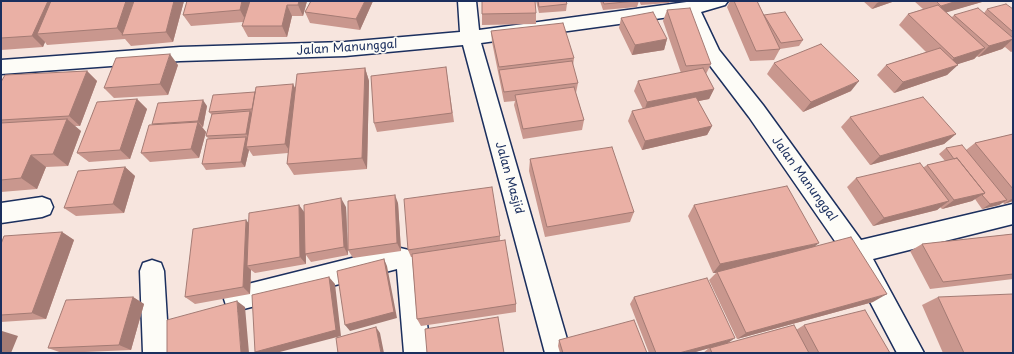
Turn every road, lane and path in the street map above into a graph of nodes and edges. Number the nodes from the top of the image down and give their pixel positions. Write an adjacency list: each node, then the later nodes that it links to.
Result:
1 (467, 1): 4 (street, Jalan Masjid)
2 (719, 1): 3 (street, Jalan Manunggal)
3 (691, 8): 4 (street, Jalan Manunggal); 9 (street, Jalan Manunggal)
4 (470, 38): 5 (street, Jalan Manunggal); 14 (street, Jalan Masjid)
5 (1, 67)
6 (42, 207): 7 (street)
7 (1, 213)
8 (1013, 214): 9 (street)
9 (856, 252): 15 (street, Jalan Manunggal)
10 (152, 271): 12 (street)
11 (236, 299): 13 (street)
12 (156, 353)
13 (417, 353)
14 (558, 353)
15 (911, 353)

